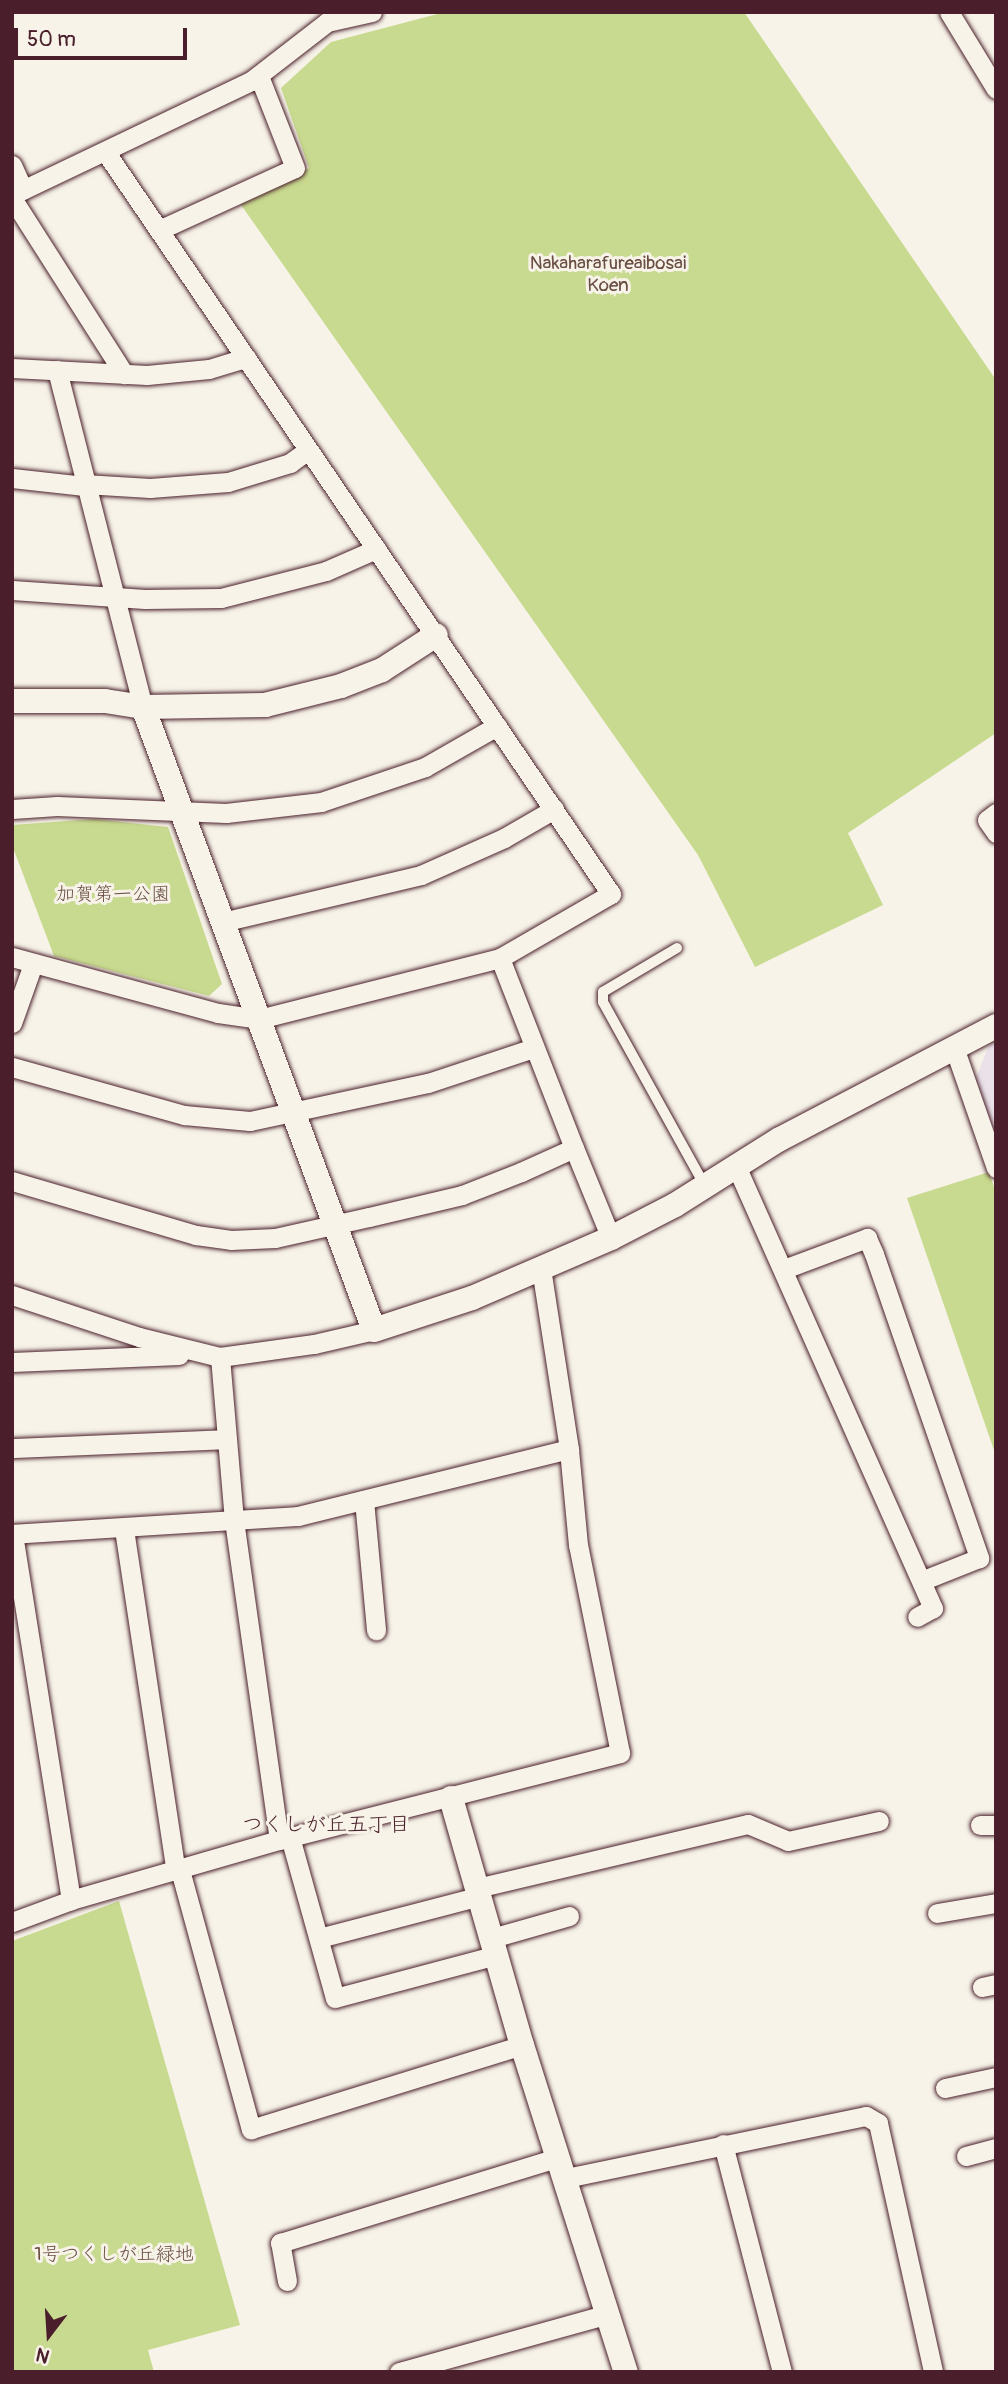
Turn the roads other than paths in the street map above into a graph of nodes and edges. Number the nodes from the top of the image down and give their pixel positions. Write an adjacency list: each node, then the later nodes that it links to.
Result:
1 (372, 12): 3 (street)
2 (949, 12): 5 (street)
3 (322, 18): 4 (street)
4 (259, 76): 6 (street); 9 (street)
5 (996, 89)
6 (107, 154): 8 (street); 9 (street)
7 (12, 165): 8 (street)
8 (16, 195): 13 (street)
9 (159, 230): 10 (street)
10 (246, 358): 13 (street); 14 (street)
11 (12, 368): 12 (street)
12 (57, 370): 13 (street); 16 (street)
13 (124, 374)
14 (309, 450): 16 (street); 17 (street)
15 (12, 478): 16 (street)
16 (85, 485): 19 (street)
17 (376, 548): 19 (street); 20 (street)
18 (12, 590): 19 (street)
19 (113, 594): 22 (street)
20 (436, 635): 22 (street); 23 (street)
21 (12, 701): 22 (street)
22 (143, 707): 26 (street)
23 (497, 726): 25 (street); 26 (street)
24 (12, 809): 26 (street)
25 (554, 809): 29 (street); 32 (street)
26 (183, 813): 29 (street)
27 (996, 813): 28 (street)
28 (996, 832)
29 (222, 922): 34 (street)
30 (677, 948): 45 (lane)
31 (12, 957): 33 (street)
32 (500, 958): 34 (street); 37 (street)
33 (33, 964): 34 (street); 35 (street)
34 (259, 1019): 40 (street)
35 (12, 1023)
36 (996, 1026): 38 (street)
37 (534, 1048): 40 (street); 41 (street)
38 (955, 1050): 42 (street); 43 (street)
39 (12, 1067): 40 (street)
40 (292, 1115): 46 (street)
41 (574, 1148): 46 (street); 47 (street)
42 (737, 1168): 45 (street); 49 (street)
43 (996, 1168)
44 (12, 1181): 46 (street)
45 (705, 1187): 47 (street)
46 (335, 1225): 51 (street)
47 (611, 1238): 48 (street)
48 (541, 1269): 51 (street); 57 (street)
49 (784, 1269): 62 (street); 62 (street)
50 (12, 1295): 52 (street)
51 (374, 1330): 53 (street)
52 (195, 1354): 53 (street); 54 (street)
53 (220, 1357): 55 (street)
54 (12, 1362)
55 (226, 1439): 56 (street); 59 (street)
56 (12, 1448)
57 (569, 1449): 58 (street); 65 (street)
58 (364, 1500): 59 (street); 64 (street)
59 (234, 1521): 60 (street); 67 (street)
60 (124, 1528): 61 (street); 68 (street)
61 (13, 1534): 70 (street)
62 (921, 1581): 63 (street)
63 (917, 1616)
64 (376, 1630)
65 (451, 1798): 67 (street); 69 (street)
66 (879, 1821): 69 (street)
67 (284, 1839): 68 (street); 75 (street)
68 (178, 1870): 70 (street); 77 (street)
69 (479, 1892): 75 (street); 76 (street)
70 (71, 1900): 74 (street)
71 (996, 1903): 72 (street)
72 (937, 1913)
73 (569, 1916): 76 (street)
74 (12, 1922)
75 (319, 1938): 76 (street)
76 (495, 1946): 77 (street)
77 (522, 2045): 83 (street)
78 (996, 2077): 79 (street)
79 (944, 2088)
80 (723, 2144): 83 (street); 88 (street); 89 (street)
81 (996, 2148): 82 (street)
82 (966, 2157)
83 (561, 2168): 84 (street); 85 (street)
84 (287, 2281)
85 (608, 2314): 86 (street); 87 (street)
86 (399, 2372)
87 (626, 2372)
88 (782, 2372)
89 (933, 2372)

